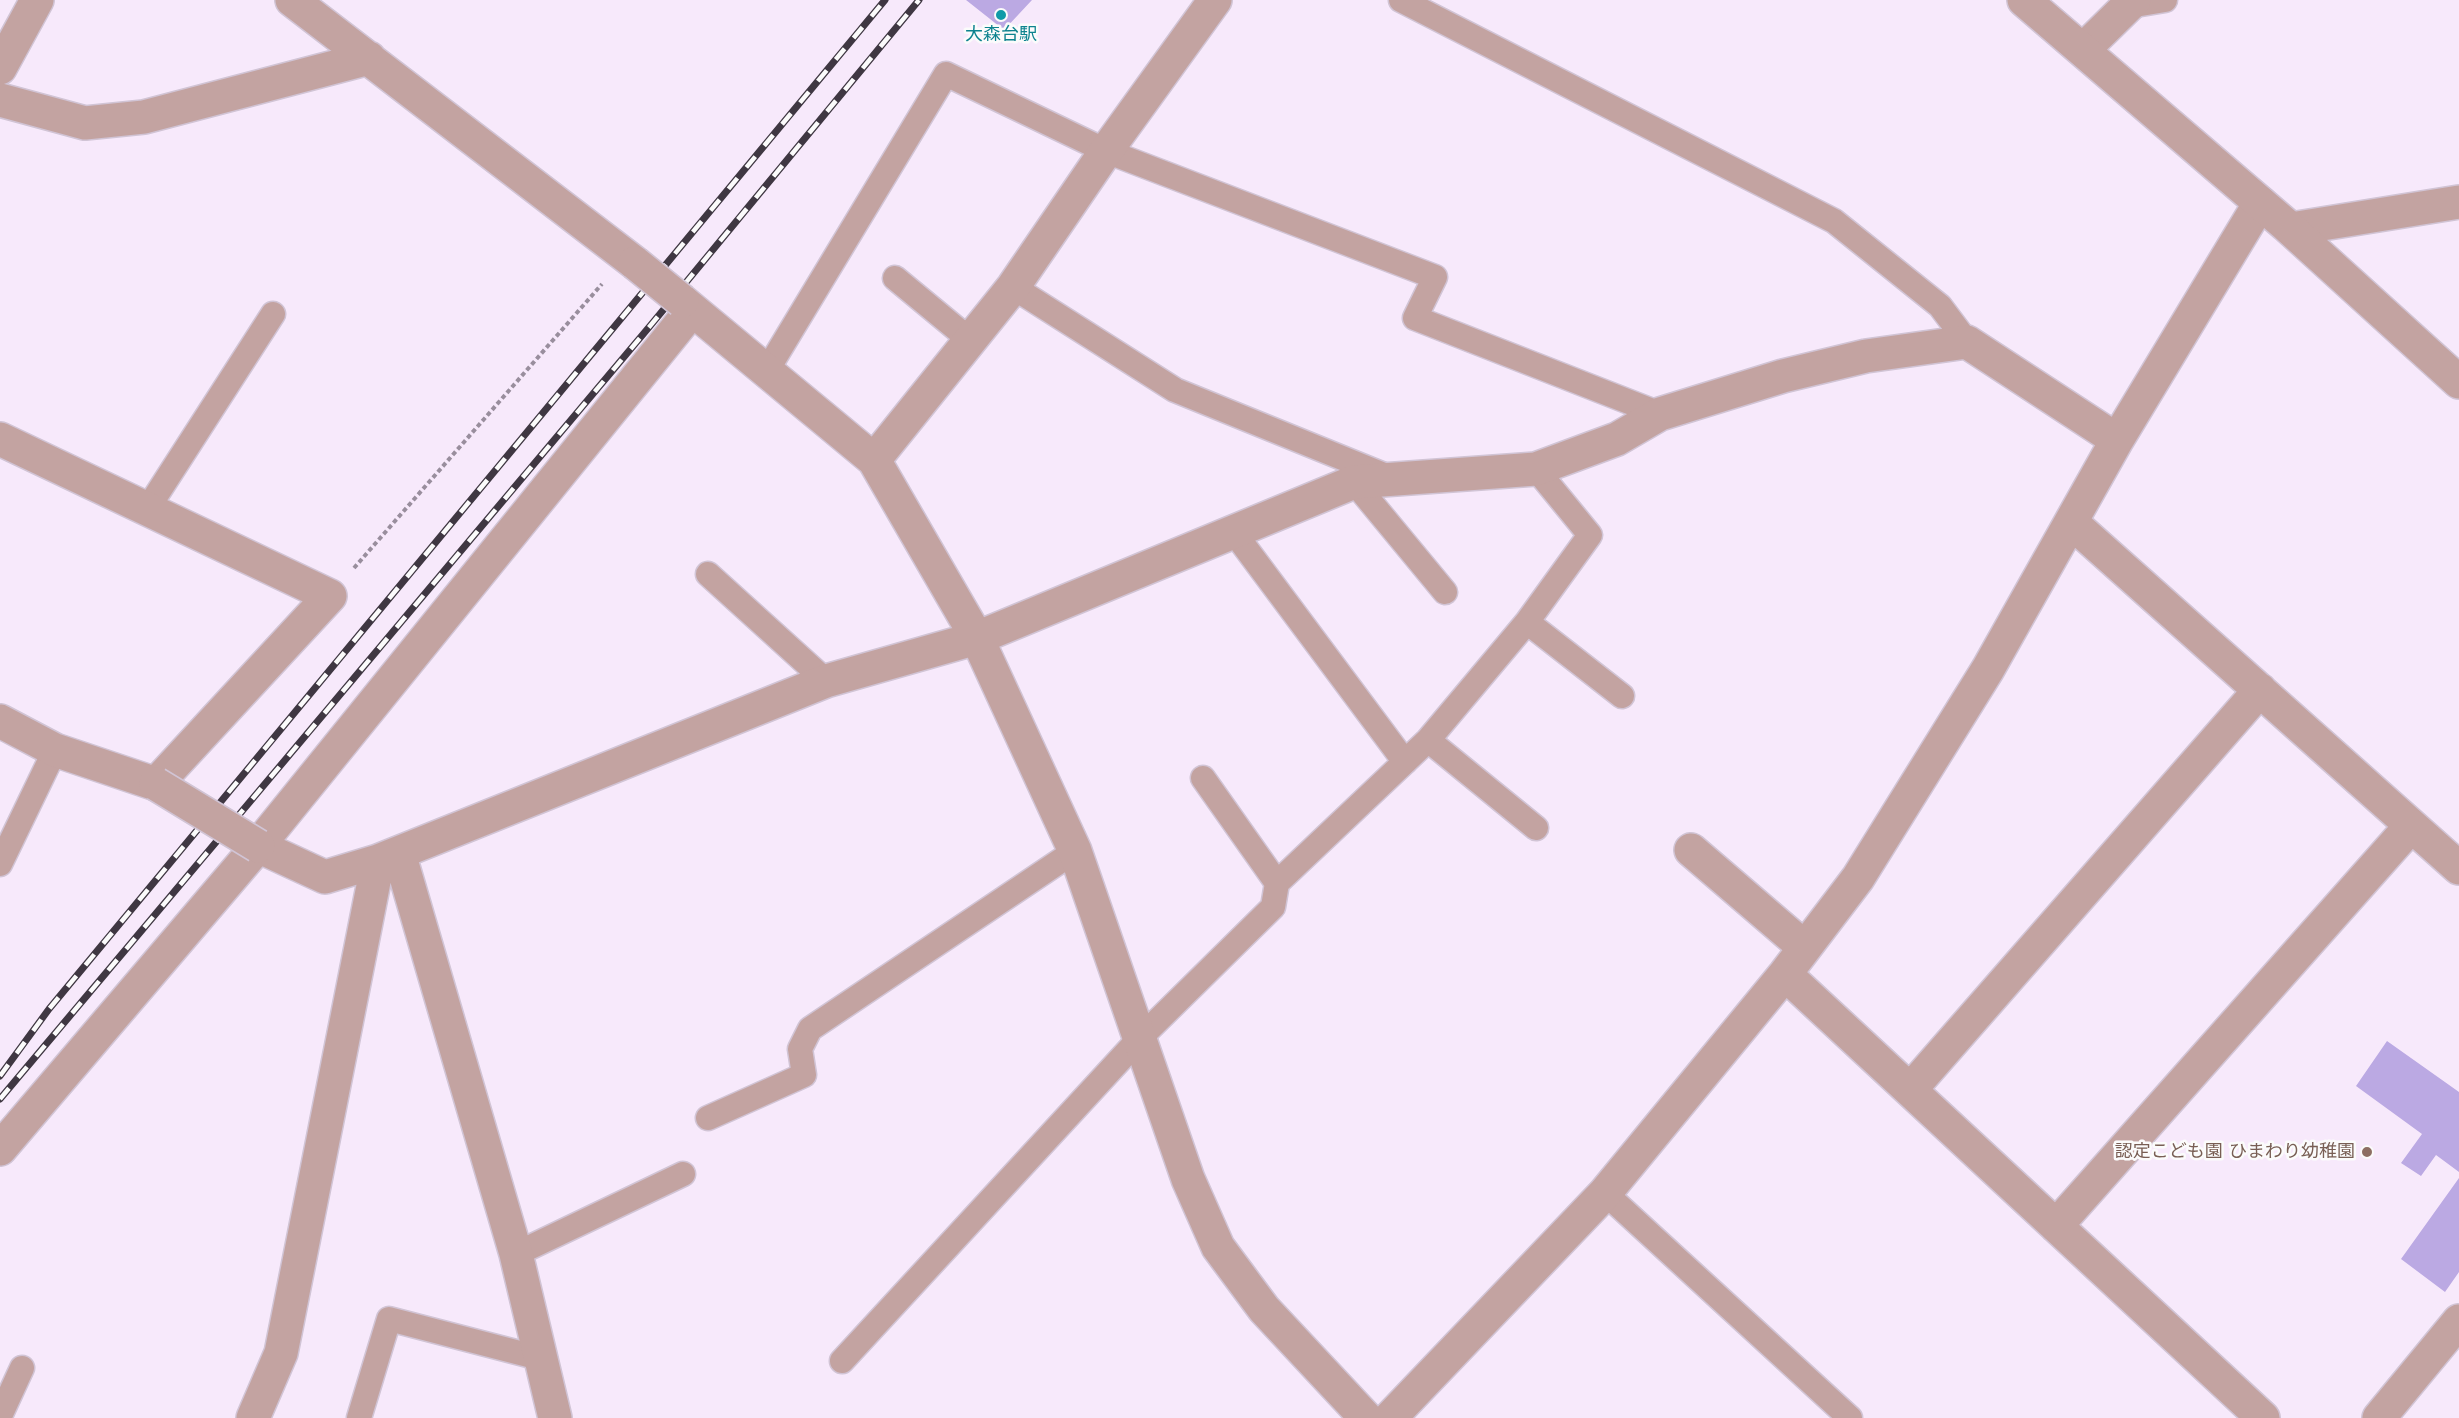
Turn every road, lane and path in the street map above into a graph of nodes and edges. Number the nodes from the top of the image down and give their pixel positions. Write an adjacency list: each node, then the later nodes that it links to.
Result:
1 (37, 0): 8 (street)
2 (292, 0): 10 (street)
3 (1215, 0): 13 (street)
4 (1401, 0): 23 (lane)
5 (2024, 0): 9 (street)
6 (2164, 0): 7 (lane)
7 (2132, 3): 9 (street)
8 (9, 30): 11 (street)
9 (2084, 50): 15 (street)
10 (369, 58): 12 (street); 17 (street)
11 (0, 68)
12 (0, 100)
13 (1106, 151): 19 (street); 24 (lane); 26 (lane)
14 (2459, 202): 16 (street)
15 (2260, 203): 16 (street); 28 (street)
16 (2291, 229): 25 (street)
17 (630, 260): 20 (street, bridge); 38 (path)
18 (895, 278): 22 (lane)
19 (1013, 287): 22 (street); 31 (lane)
20 (687, 306): 24 (street); 52 (street)
21 (273, 314): 33 (lane)
22 (970, 340): 29 (street)
23 (1967, 342): 26 (street); 28 (street)
24 (766, 372): 29 (street)
25 (2459, 382)
26 (1660, 414): 30 (street)
27 (0, 439): 33 (street)
28 (2117, 440): 34 (street)
29 (874, 460): 40 (street)
30 (1536, 469): 31 (street); 39 (lane)
31 (1391, 477): 32 (street)
32 (1354, 482): 35 (street); 37 (lane)
33 (148, 508): 38 (street)
34 (2071, 522): 42 (street); 59 (street)
35 (1233, 531): 40 (street); 47 (lane)
36 (708, 574): 41 (lane)
37 (1445, 592)
38 (330, 596): 49 (street)
39 (1527, 622): 43 (lane); 45 (lane)
40 (977, 638): 41 (street); 54 (street)
41 (826, 681): 55 (street)
42 (2260, 690): 50 (street); 62 (street)
43 (1622, 696)
44 (0, 721): 46 (street)
45 (1428, 740): 47 (lane); 51 (lane)
46 (55, 750): 49 (street); 56 (lane)
47 (1405, 762): 58 (lane)
48 (1203, 778): 58 (lane)
49 (156, 784): 52 (street, bridge)
50 (2411, 826): 57 (street); 67 (street)
51 (1536, 828)
52 (258, 846): 55 (street); 64 (street)
53 (1691, 850): 59 (street)
54 (1075, 851): 61 (street); 63 (lane)
55 (389, 857): 68 (street); 74 (street)
56 (0, 864)
57 (2459, 868)
58 (1277, 883): 61 (lane)
59 (1804, 947): 60 (street)
60 (1785, 974): 62 (street); 66 (street)
61 (1140, 1038): 71 (lane); 77 (street)
62 (1910, 1090): 67 (street)
63 (708, 1118)
64 (0, 1149)
65 (683, 1174): 68 (lane)
66 (1605, 1193): 78 (street); 79 (lane)
67 (2056, 1226): 80 (street)
68 (516, 1254): 70 (street)
69 (2459, 1321): 81 (street)
70 (543, 1359): 75 (lane); 76 (street)
71 (842, 1361)
72 (22, 1368): 73 (lane)
73 (0, 1416)
74 (253, 1418)
75 (359, 1418)
76 (555, 1418)
77 (1366, 1418)
78 (1390, 1418)
79 (1850, 1418)
80 (2264, 1418)
81 (2379, 1418)

